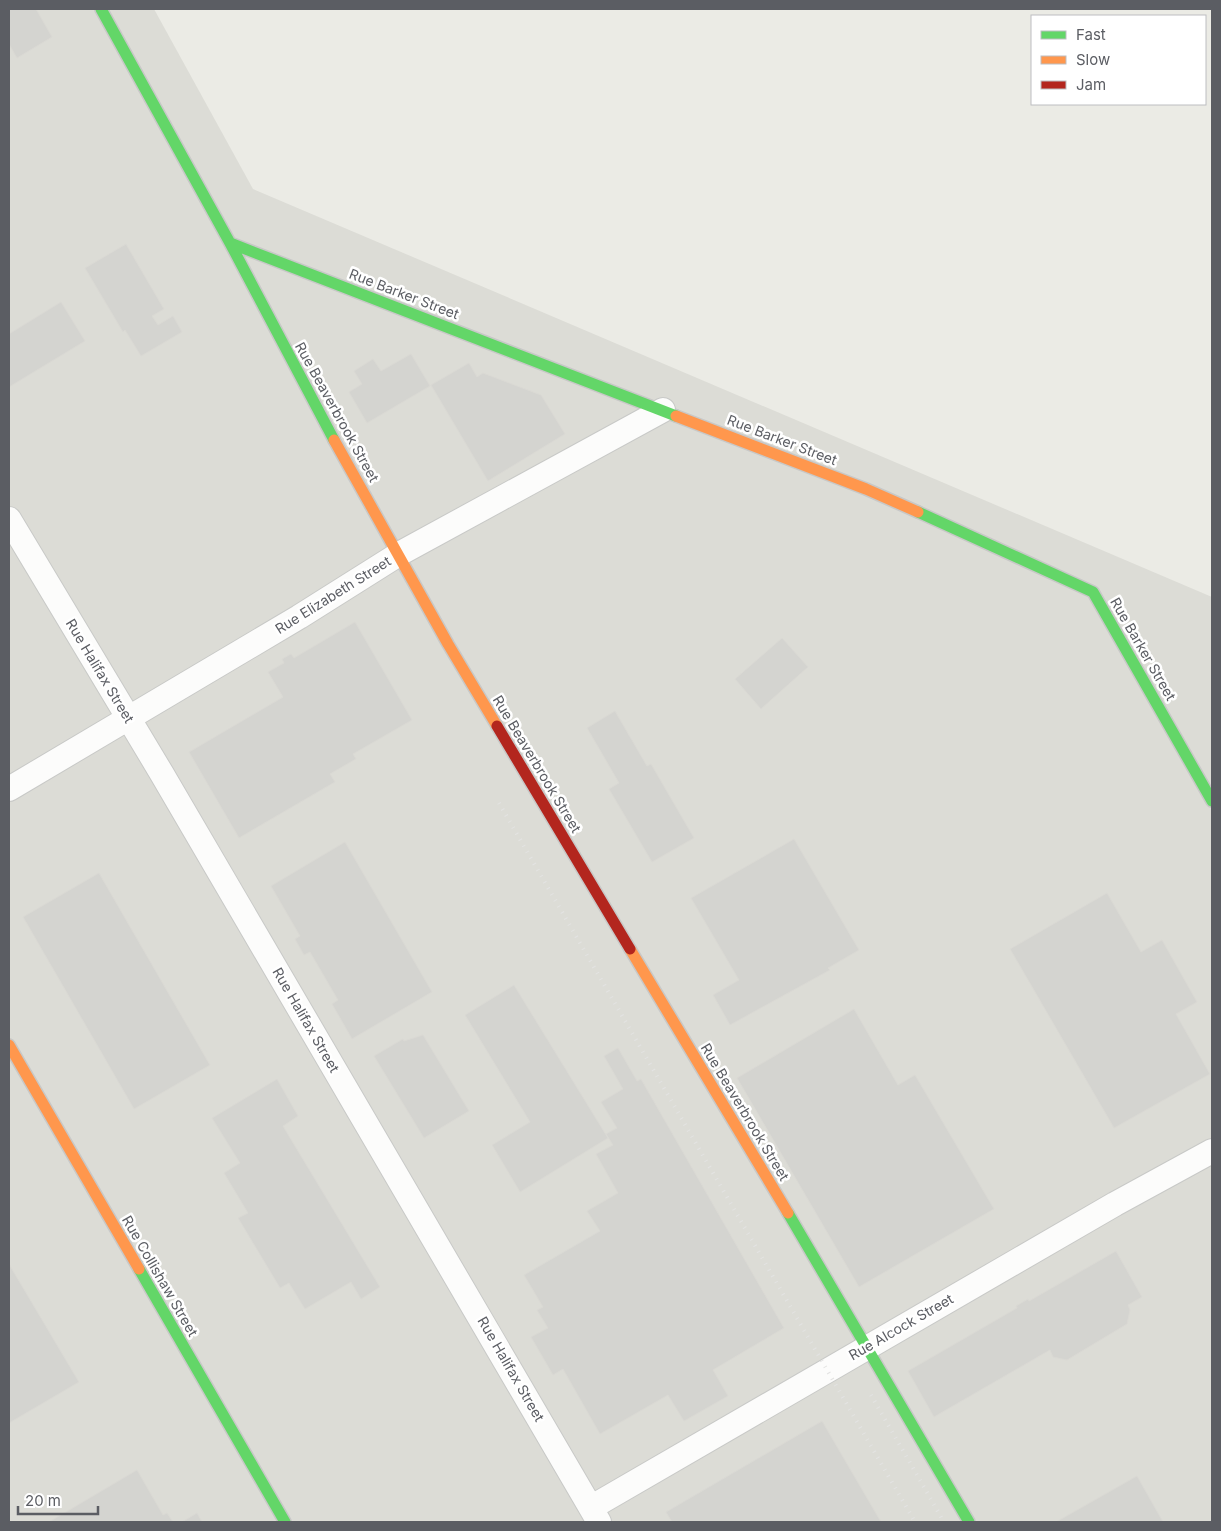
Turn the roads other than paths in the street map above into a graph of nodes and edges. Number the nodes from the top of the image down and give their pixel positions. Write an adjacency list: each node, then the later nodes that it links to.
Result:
1 (101, 9): 2 (street, Rue Beaverbrook Street)
2 (230, 243): 3 (street, Rue Barker Street); 5 (street, Rue Beaverbrook Street)
3 (663, 410): 5 (street, Rue Elizabeth Street); 8 (street, Rue Barker Street)
4 (9, 519): 6 (street, Rue Halifax Street)
5 (399, 554): 6 (street, Rue Elizabeth Street); 11 (street, Rue Beaverbrook Street)
6 (128, 719): 7 (street, Rue Elizabeth Street); 12 (street, Rue Halifax Street)
7 (9, 789)
8 (1212, 801)
9 (9, 1045): 13 (street, Rue Collishaw Street)
10 (1212, 1151): 11 (street, Rue Alcock Street)
11 (868, 1346): 12 (street, Rue Alcock Street); 14 (street, Rue Beaverbrook Street)
12 (596, 1515)
13 (285, 1522)
14 (969, 1522)

